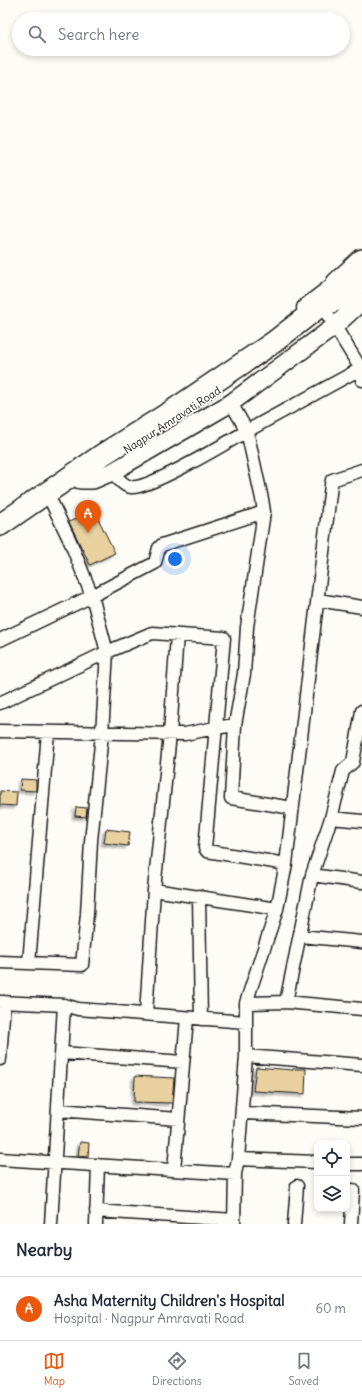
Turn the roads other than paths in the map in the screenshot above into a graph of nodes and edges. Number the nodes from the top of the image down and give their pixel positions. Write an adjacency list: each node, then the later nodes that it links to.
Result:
1 (362, 260): 4 (highway, Nagpur Amravati Road)
2 (362, 279): 4 (highway, Nagpur Amravati Road)
3 (362, 301): 4 (street)
4 (331, 306): 5 (street); 6 (street); 10 (main road, Nagpur Amravati Road); 13 (main road, Nagpur Amravati Road); 14 (highway)
5 (362, 372): 7 (street)
6 (231, 403): 7 (street); 9 (street)
7 (247, 432): 9 (street); 12 (street)
8 (362, 470): 17 (street)
9 (112, 472): 10 (street)
10 (80, 480): 11 (main road, Nagpur Amravati Road)
11 (50, 499): 15 (main road, Nagpur Amravati Road); 16 (street)
12 (264, 512): 16 (street); 24 (street)
13 (0, 514)
14 (0, 525)
15 (0, 535)
16 (92, 596): 20 (street); 21 (street)
17 (318, 600): 18 (street); 31 (street)
18 (362, 608)
19 (177, 635): 21 (street); 25 (street); 29 (street)
20 (0, 640)
21 (107, 652): 22 (street); 28 (street)
22 (0, 703)
23 (362, 711): 30 (street)
24 (235, 725): 25 (street); 31 (street)
25 (215, 728): 29 (street); 34 (street)
26 (0, 731): 27 (street)
27 (48, 732): 28 (street); 43 (street)
28 (102, 734): 29 (street); 43 (street)
29 (170, 734): 37 (street)
30 (357, 763): 32 (street)
31 (292, 808): 34 (street)
32 (330, 818): 33 (street); 35 (street)
33 (362, 821)
34 (286, 864): 39 (street)
35 (312, 876): 36 (street); 40 (street)
36 (362, 882)
37 (154, 890): 38 (street); 49 (street)
38 (199, 896): 39 (street); 51 (street)
39 (277, 909): 46 (street)
40 (300, 936): 41 (street); 45 (street)
41 (362, 942)
42 (0, 962): 43 (street)
43 (29, 963)
44 (2, 1002): 47 (street); 55 (street)
45 (286, 1002): 46 (street); 48 (street)
46 (246, 1003): 52 (street)
47 (64, 1005): 49 (street); 53 (street)
48 (362, 1009)
49 (146, 1014): 50 (street)
50 (187, 1018): 51 (street); 56 (street)
51 (201, 1019): 52 (street)
52 (246, 1022): 54 (street)
53 (62, 1053): 56 (street); 59 (street)
54 (246, 1056): 57 (street); 60 (street)
55 (0, 1059): 58 (street)
56 (183, 1062): 62 (street)
57 (362, 1065)
58 (0, 1070)
59 (58, 1110): 62 (street); 65 (street)
60 (242, 1113): 61 (street); 64 (street)
61 (362, 1118)
62 (178, 1119): 70 (street)
63 (0, 1158): 65 (street)
64 (238, 1159): 66 (street); 71 (street)
65 (54, 1162): 69 (street); 76 (street)
66 (314, 1162)
67 (350, 1164): 68 (street)
68 (362, 1164)
69 (98, 1165): 70 (street); 74 (street)
70 (174, 1170): 71 (street)
71 (235, 1174): 75 (street)
72 (297, 1186): 78 (street)
73 (353, 1190): 79 (street)
74 (96, 1211): 75 (street); 77 (street)
75 (234, 1222)
76 (51, 1224)
77 (96, 1224)
78 (294, 1224)
79 (351, 1224)

